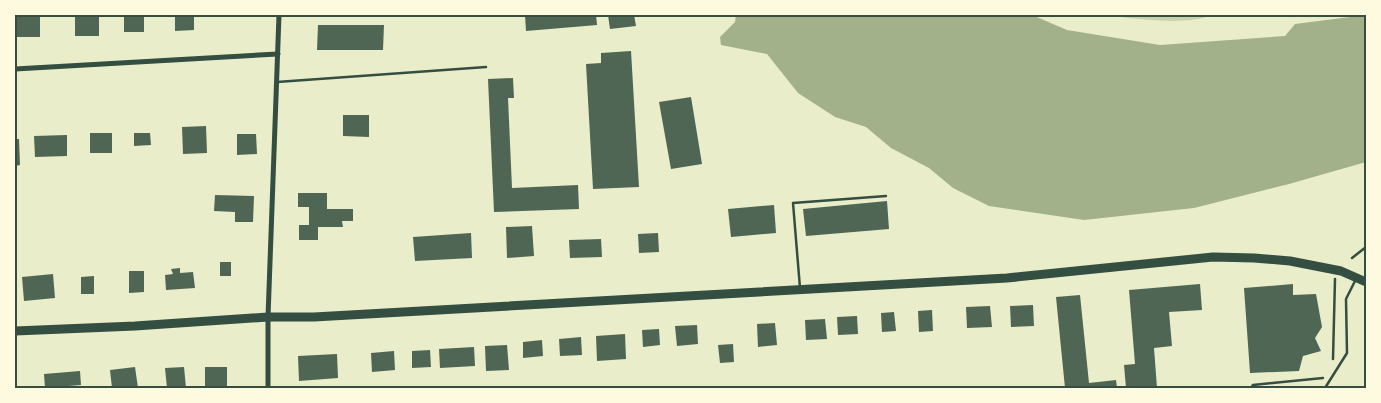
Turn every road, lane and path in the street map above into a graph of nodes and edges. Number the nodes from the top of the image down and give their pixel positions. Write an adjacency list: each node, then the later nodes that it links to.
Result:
1 (279, 15): 2 (street)
2 (278, 54): 4 (street); 5 (street)
3 (486, 67): 5 (lane)
4 (15, 69)
5 (277, 82): 13 (street)
6 (886, 196): 12 (lane)
7 (1366, 247): 8 (path)
8 (1352, 258)
9 (1335, 278): 15 (path)
10 (1356, 278): 11 (highway); 12 (highway); 15 (lane)
11 (1366, 282)
12 (800, 290): 13 (highway)
13 (268, 317): 14 (highway); 16 (street)
14 (15, 331)
15 (1333, 377): 17 (path); 18 (lane)
16 (268, 388)
17 (1251, 388)
18 (1325, 388)

